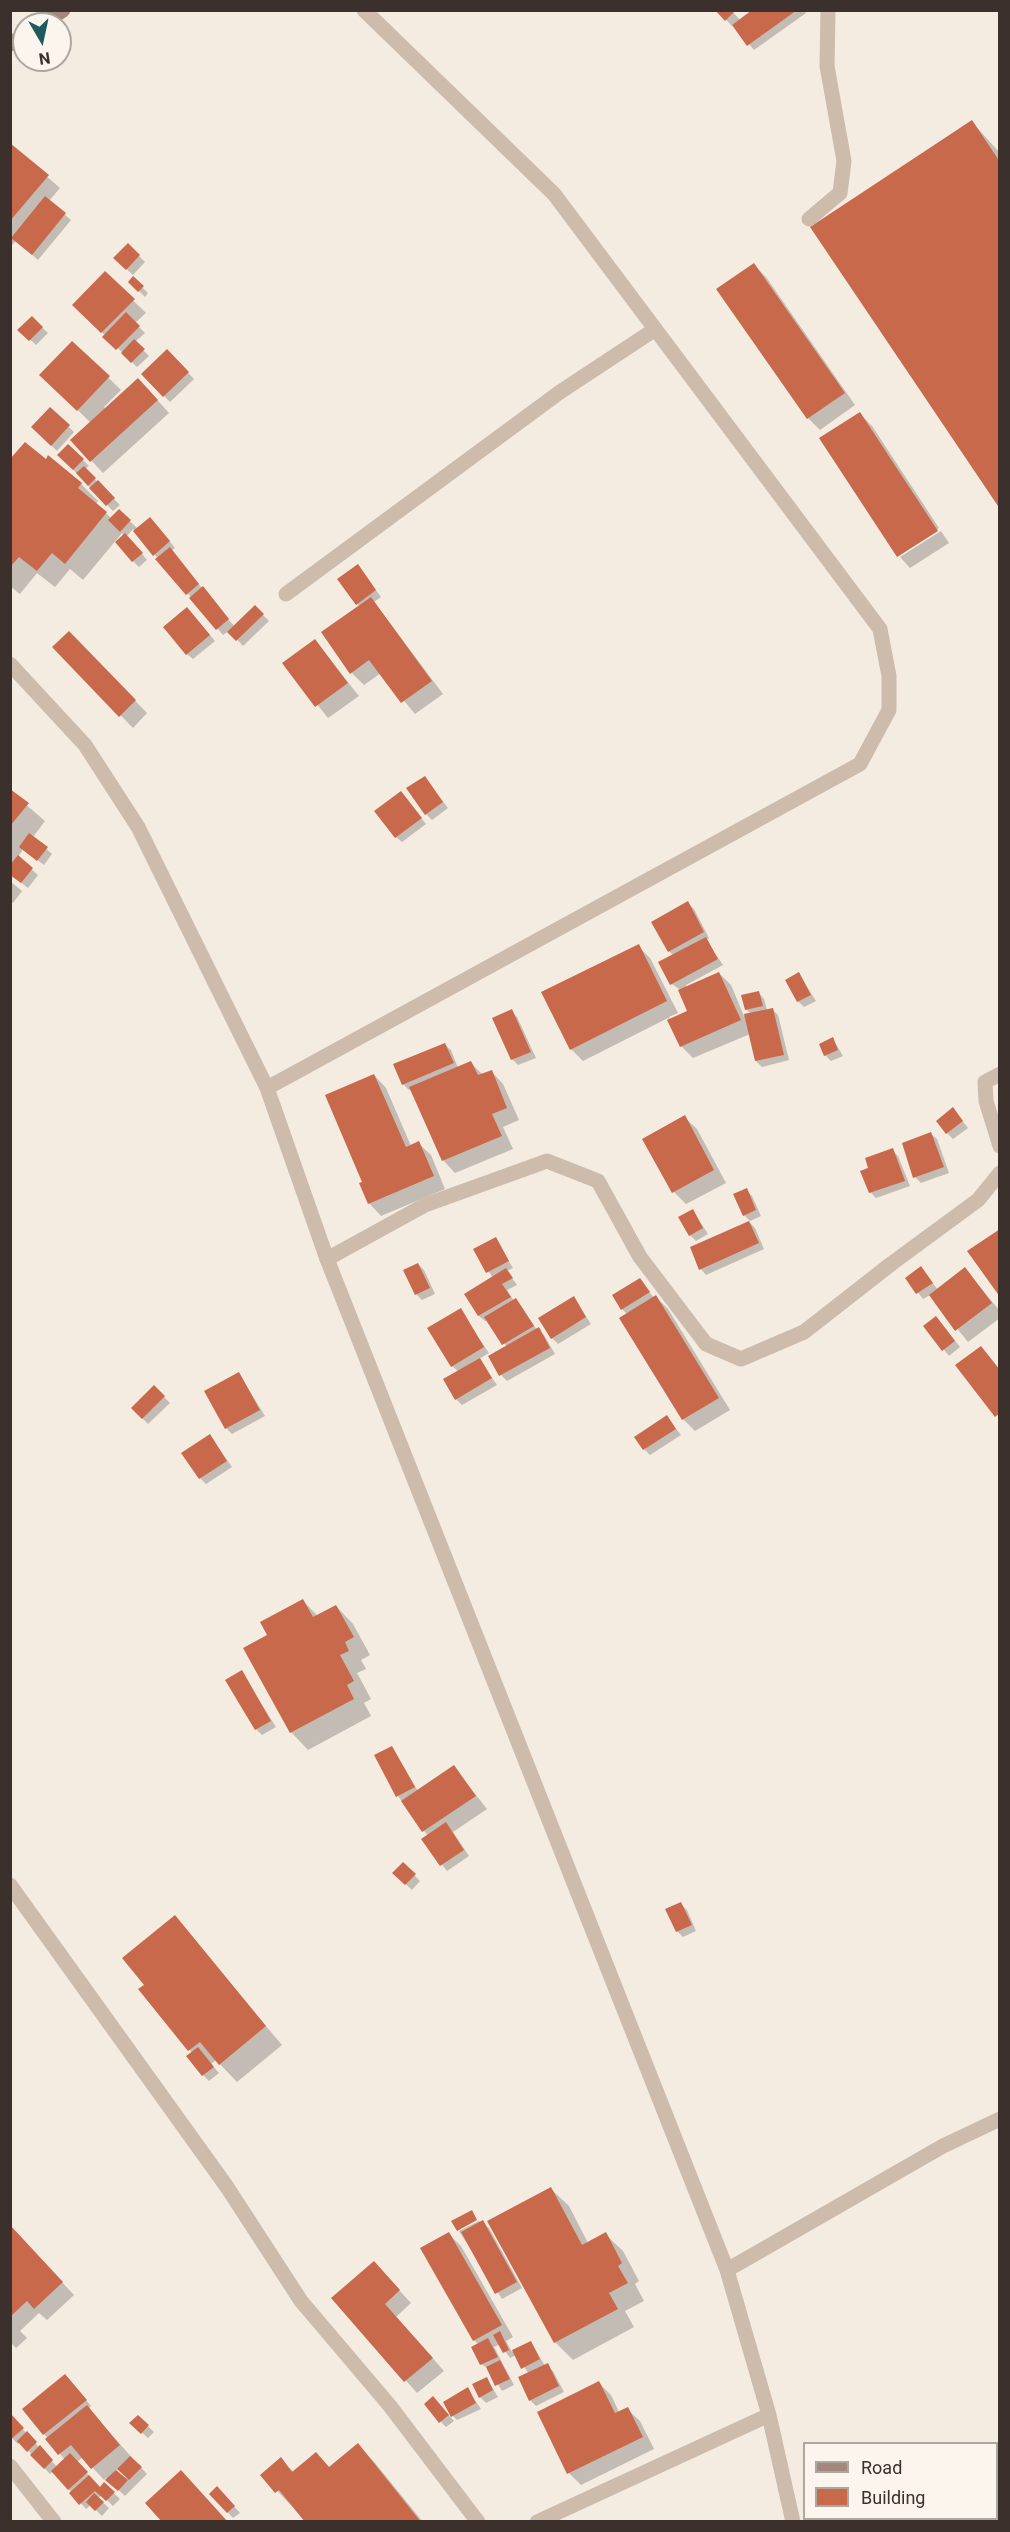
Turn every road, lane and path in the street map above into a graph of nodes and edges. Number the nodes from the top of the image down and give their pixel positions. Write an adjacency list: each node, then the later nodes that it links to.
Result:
1 (364, 10): 4 (street)
2 (828, 10): 3 (street)
3 (809, 219)
4 (654, 330): 5 (street); 8 (street)
5 (286, 594)
6 (10, 664): 8 (street)
7 (999, 1074): 9 (street)
8 (267, 1088): 11 (street)
9 (999, 1146)
10 (998, 1179): 11 (street)
11 (327, 1259): 14 (street)
12 (10, 1885): 18 (street)
13 (999, 2120): 14 (street)
14 (727, 2270): 15 (street)
15 (769, 2415): 19 (street); 20 (street)
16 (10, 2466): 17 (street)
17 (54, 2522)
18 (478, 2522)
19 (537, 2522)
20 (793, 2522)

